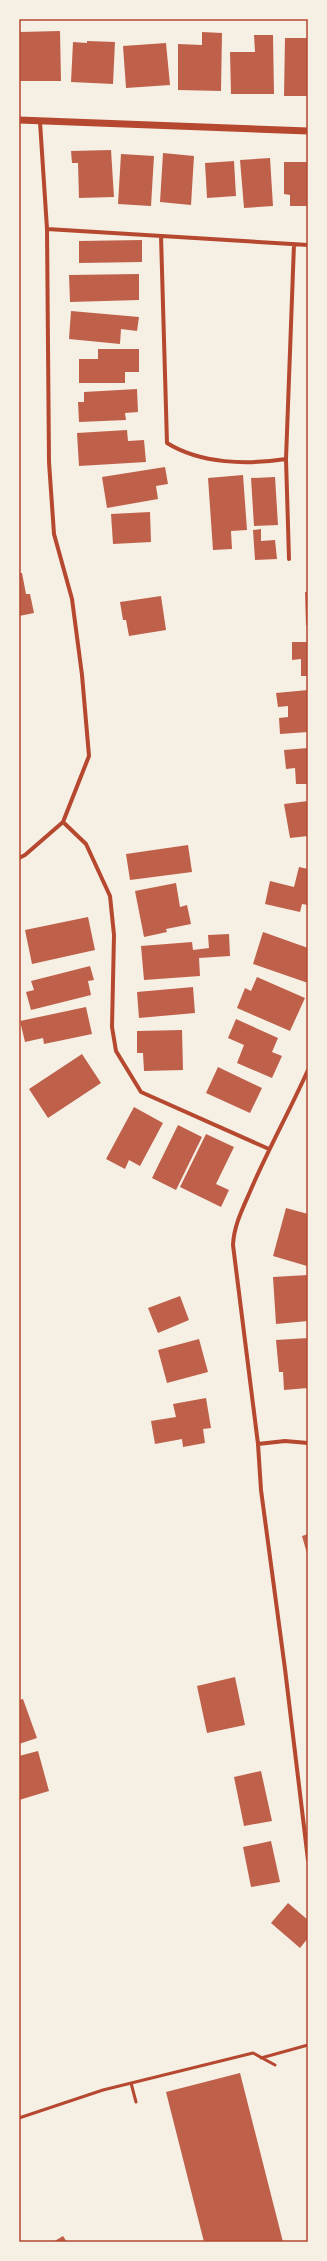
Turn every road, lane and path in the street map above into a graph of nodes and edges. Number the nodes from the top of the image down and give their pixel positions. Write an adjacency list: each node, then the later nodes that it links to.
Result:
1 (19, 120): 2 (street)
2 (40, 122): 3 (street); 4 (street)
3 (308, 131)
4 (47, 229): 5 (street); 10 (street)
5 (161, 236): 6 (street); 8 (street)
6 (294, 244): 7 (street); 8 (street)
7 (308, 245)
8 (286, 459): 9 (street)
9 (288, 559)
10 (63, 822): 11 (street); 13 (street)
11 (19, 858)
12 (308, 1070): 13 (street)
13 (269, 1149): 15 (street)
14 (308, 1443): 15 (street)
15 (258, 1444): 16 (street)
16 (308, 1860)
17 (308, 2045): 18 (lane)
18 (261, 2058): 19 (lane); 20 (lane)
19 (275, 2066)
20 (131, 2083): 21 (lane); 22 (lane)
21 (136, 2102)
22 (19, 2118)

